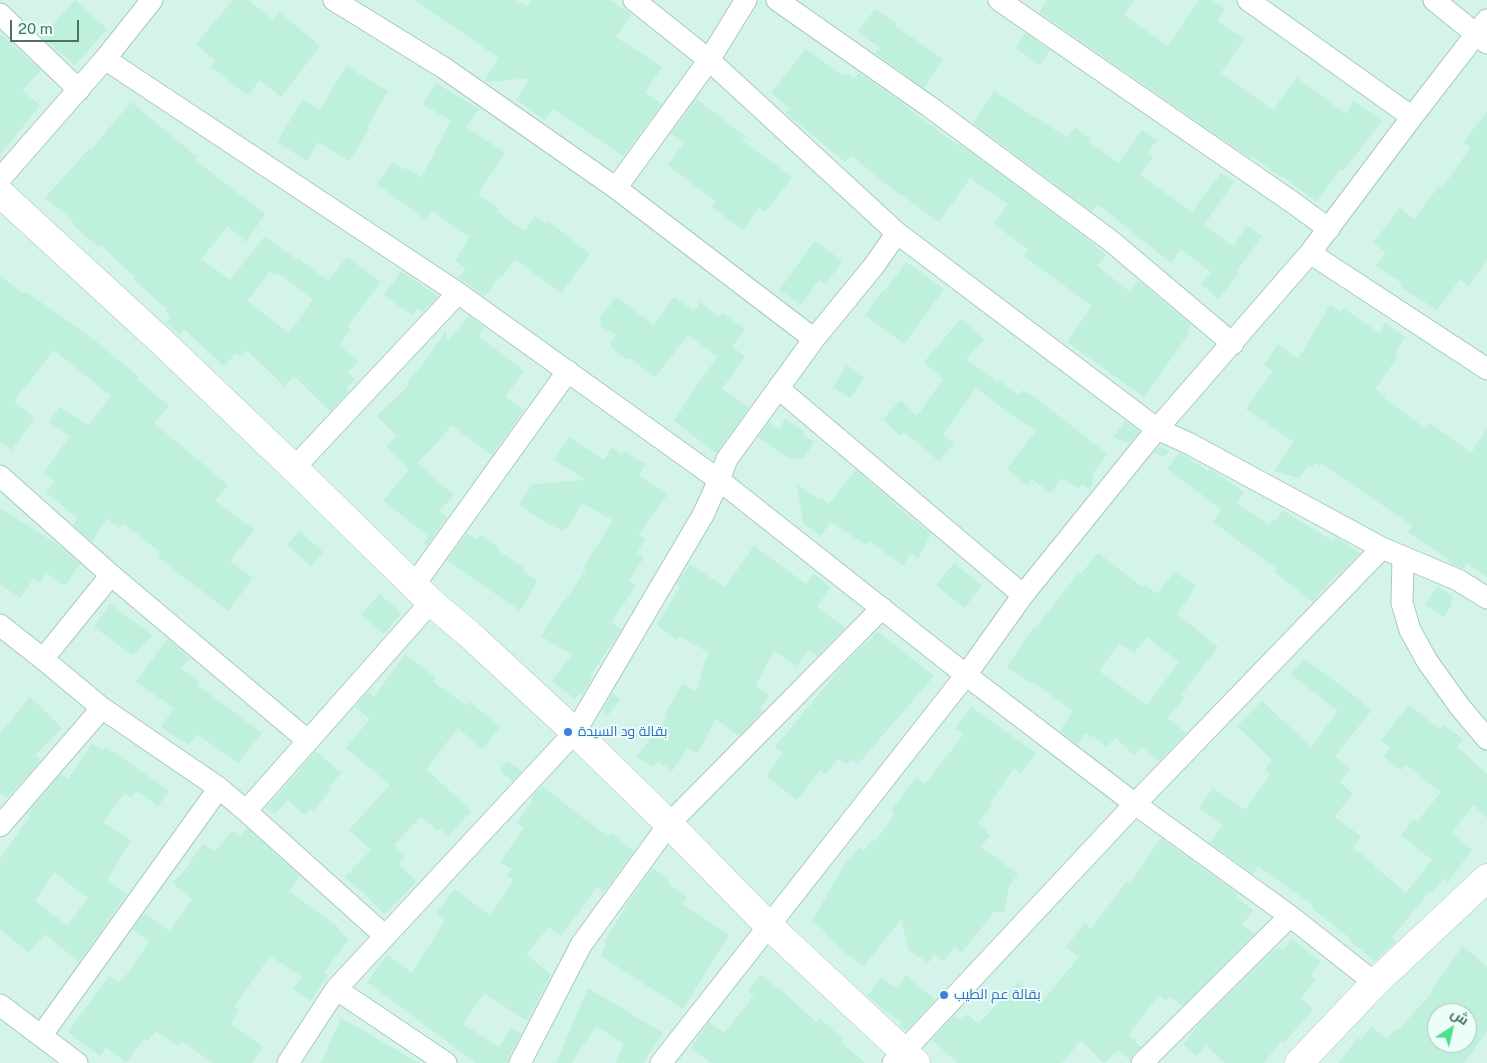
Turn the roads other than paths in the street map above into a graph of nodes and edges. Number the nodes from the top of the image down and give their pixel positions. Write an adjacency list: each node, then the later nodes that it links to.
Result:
1 (152, 0): 11 (street)
2 (334, 0): 16 (street)
3 (634, 0): 12 (street)
4 (746, 0): 12 (street)
5 (777, 0): 23 (street)
6 (999, 0): 18 (street)
7 (1248, 0): 14 (street)
8 (1434, 0): 10 (street)
9 (0, 14): 13 (street)
10 (1483, 32): 14 (street)
11 (105, 59): 13 (street); 21 (street)
12 (709, 60): 16 (street); 19 (street)
13 (79, 90): 15 (street)
14 (1412, 116): 18 (street)
15 (0, 179)
16 (616, 188): 22 (street)
17 (0, 193): 28 (street)
18 (1329, 229): 20 (street)
19 (897, 233): 22 (street); 27 (street)
20 (1310, 254): 23 (street); 24 (street)
21 (458, 293): 25 (street); 28 (street)
22 (814, 339): 26 (street)
23 (1233, 344): 27 (street)
24 (1487, 369)
25 (568, 371): 30 (street); 34 (street)
26 (778, 388): 30 (street); 35 (street)
27 (1157, 429): 31 (street); 35 (street)
28 (294, 468): 34 (street)
29 (0, 476): 33 (street)
30 (719, 480): 37 (street); 42 (street)
31 (1382, 548): 32 (street); 46 (street)
32 (1403, 558): 36 (street); 43 (street)
33 (111, 575): 39 (street); 44 (street)
34 (423, 593): 42 (street); 44 (street)
35 (1023, 595): 40 (street)
36 (1487, 598)
37 (882, 608): 40 (street); 48 (street)
38 (0, 625): 39 (street)
39 (44, 659): 41 (street)
40 (966, 675): 46 (street); 52 (street)
41 (102, 708): 45 (street); 49 (street)
42 (575, 732): 48 (street); 53 (street)
43 (1487, 739)
44 (307, 740): 47 (street)
45 (219, 788): 47 (street); 57 (street)
46 (1135, 804): 51 (street); 58 (street)
47 (246, 811): 53 (street)
48 (669, 824): 52 (street); 62 (street)
49 (0, 826)
50 (1487, 878): 54 (street)
51 (1290, 916): 54 (street); 64 (street)
52 (768, 925): 58 (street); 63 (street)
53 (385, 936): 55 (street)
54 (1375, 983): 65 (street)
55 (336, 989): 60 (street); 61 (street)
56 (0, 1006): 57 (street)
57 (41, 1036): 59 (street)
58 (904, 1059)
59 (76, 1063)
60 (288, 1063)
61 (446, 1063)
62 (520, 1063)
63 (660, 1063)
64 (1142, 1063)
65 (1299, 1063)

